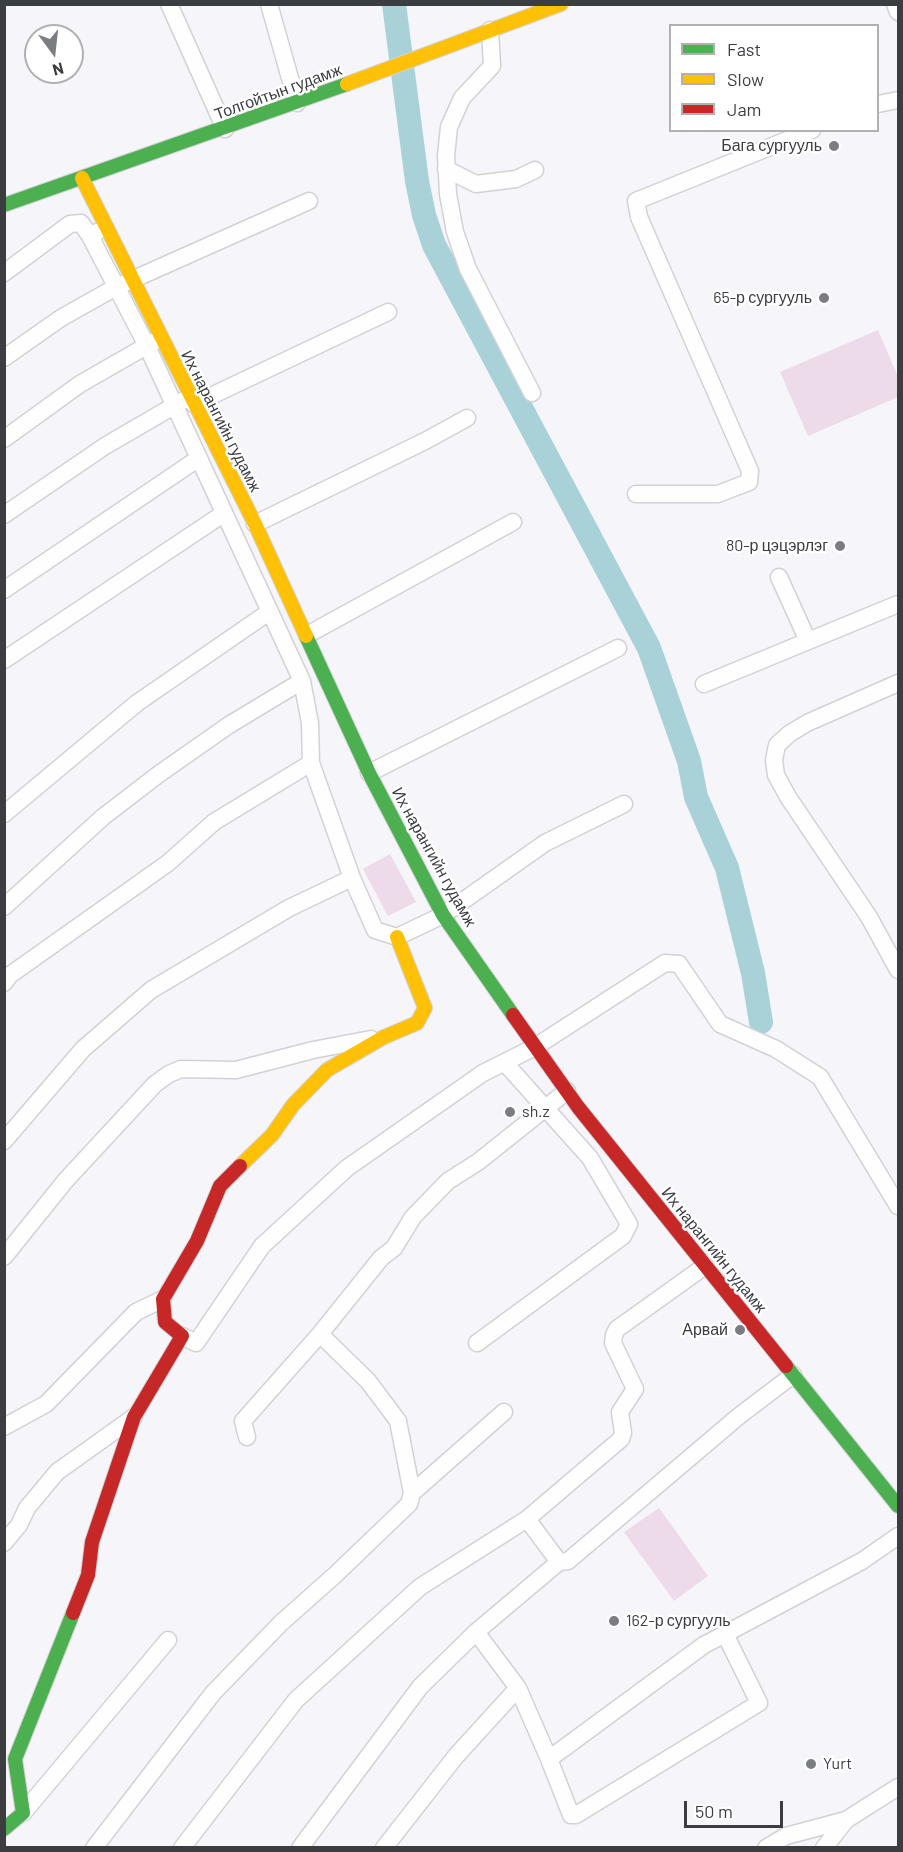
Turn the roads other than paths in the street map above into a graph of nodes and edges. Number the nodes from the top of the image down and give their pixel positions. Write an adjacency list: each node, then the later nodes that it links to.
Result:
1 (170, 4): 10 (street)
2 (269, 4): 8 (street)
3 (561, 4): 6 (main road, Толгойтын гудамж)
4 (895, 4): 5 (street)
5 (898, 12)
6 (490, 30): 8 (main road, Толгойтын гудамж); 12 (street)
7 (898, 100): 9 (street)
8 (297, 103): 10 (main road, Толгойтын гудамж)
9 (879, 104)
10 (225, 129): 14 (main road, Толгойтын гудамж)
11 (807, 132): 31 (street)
12 (446, 169): 13 (street); 25 (street)
13 (536, 170)
14 (82, 178): 16 (main road, Толгойтын гудамж); 17 (main road, Их нарангийн гудамж)
15 (309, 201): 20 (street)
16 (4, 205)
17 (106, 227): 18 (street); 20 (main road, Их нарангийн гудамж)
18 (90, 236): 19 (street); 21 (street)
19 (4, 273)
20 (132, 279): 21 (street); 23 (main road, Их нарангийн гудамж)
21 (116, 287): 23 (street); 24 (street)
22 (388, 312): 26 (street)
23 (154, 341): 26 (main road, Их нарангийн гудамж); 27 (street); 29 (street)
24 (4, 358)
25 (532, 393)
26 (192, 400): 27 (street); 35 (main road, Их нарангийн гудамж)
27 (175, 406): 30 (street); 33 (street)
28 (467, 418): 35 (street)
29 (4, 439)
30 (199, 458): 32 (street); 37 (street)
31 (636, 494)
32 (223, 514): 39 (street); 43 (street)
33 (4, 515)
34 (513, 522): 40 (street)
35 (255, 524): 40 (main road, Их нарангийн гудамж)
36 (779, 577): 41 (street)
37 (4, 590)
38 (898, 604): 41 (street)
39 (269, 612): 44 (street); 50 (street)
40 (307, 635): 48 (main road, Их нарангийн гудамж)
41 (808, 641): 46 (street)
42 (618, 648): 48 (street)
43 (4, 660)
44 (302, 681): 47 (street); 52 (street)
45 (898, 683): 55 (street)
46 (704, 684)
47 (311, 763): 51 (street); 56 (street)
48 (369, 773): 53 (main road, Их нарангийн гудамж)
49 (624, 804): 53 (street)
50 (4, 814)
51 (352, 878): 54 (street); 62 (street)
52 (4, 907)
53 (443, 915): 54 (street); 58 (main road, Их нарангийн гудамж)
54 (397, 938): 57 (main road)
55 (898, 970)
56 (4, 983)
57 (384, 1037): 66 (street); 68 (main road)
58 (535, 1047): 59 (street); 60 (main road, Их нарангийн гудамж); 65 (street)
59 (505, 1063): 61 (street); 70 (street)
60 (567, 1091): 61 (street); 63 (main road, Их нарангийн гудамж)
61 (548, 1108): 64 (street); 69 (street)
62 (4, 1141)
63 (608, 1144): 64 (street); 67 (main road, Их нарангийн гудамж)
64 (590, 1158): 71 (street)
65 (898, 1206)
66 (4, 1257)
67 (705, 1266): 72 (main road, Их нарангийн гудамж); 79 (street)
68 (163, 1299): 70 (main road); 75 (street)
69 (320, 1334): 76 (street); 77 (street)
70 (182, 1336): 74 (main road)
71 (477, 1343)
72 (793, 1375): 78 (main road, Их нарангийн гудамж); 82 (street)
73 (504, 1412): 77 (street)
74 (134, 1417): 81 (street); 89 (main road)
75 (4, 1427)
76 (248, 1437)
77 (412, 1493): 92 (street)
78 (898, 1506)
79 (527, 1519): 82 (street); 93 (street)
80 (898, 1536): 84 (street)
81 (4, 1543)
82 (560, 1562): 83 (street)
83 (476, 1632): 86 (street); 94 (street)
84 (725, 1634): 87 (street); 87 (street)
85 (168, 1640): 89 (street)
86 (518, 1688): 87 (street); 95 (street)
87 (549, 1759)
88 (898, 1787): 90 (street)
89 (23, 1813): 91 (main road)
90 (846, 1820): 96 (street); 97 (street)
91 (4, 1829)
92 (94, 1848)
93 (182, 1848)
94 (300, 1848)
95 (384, 1848)
96 (766, 1848)
97 (824, 1848)

